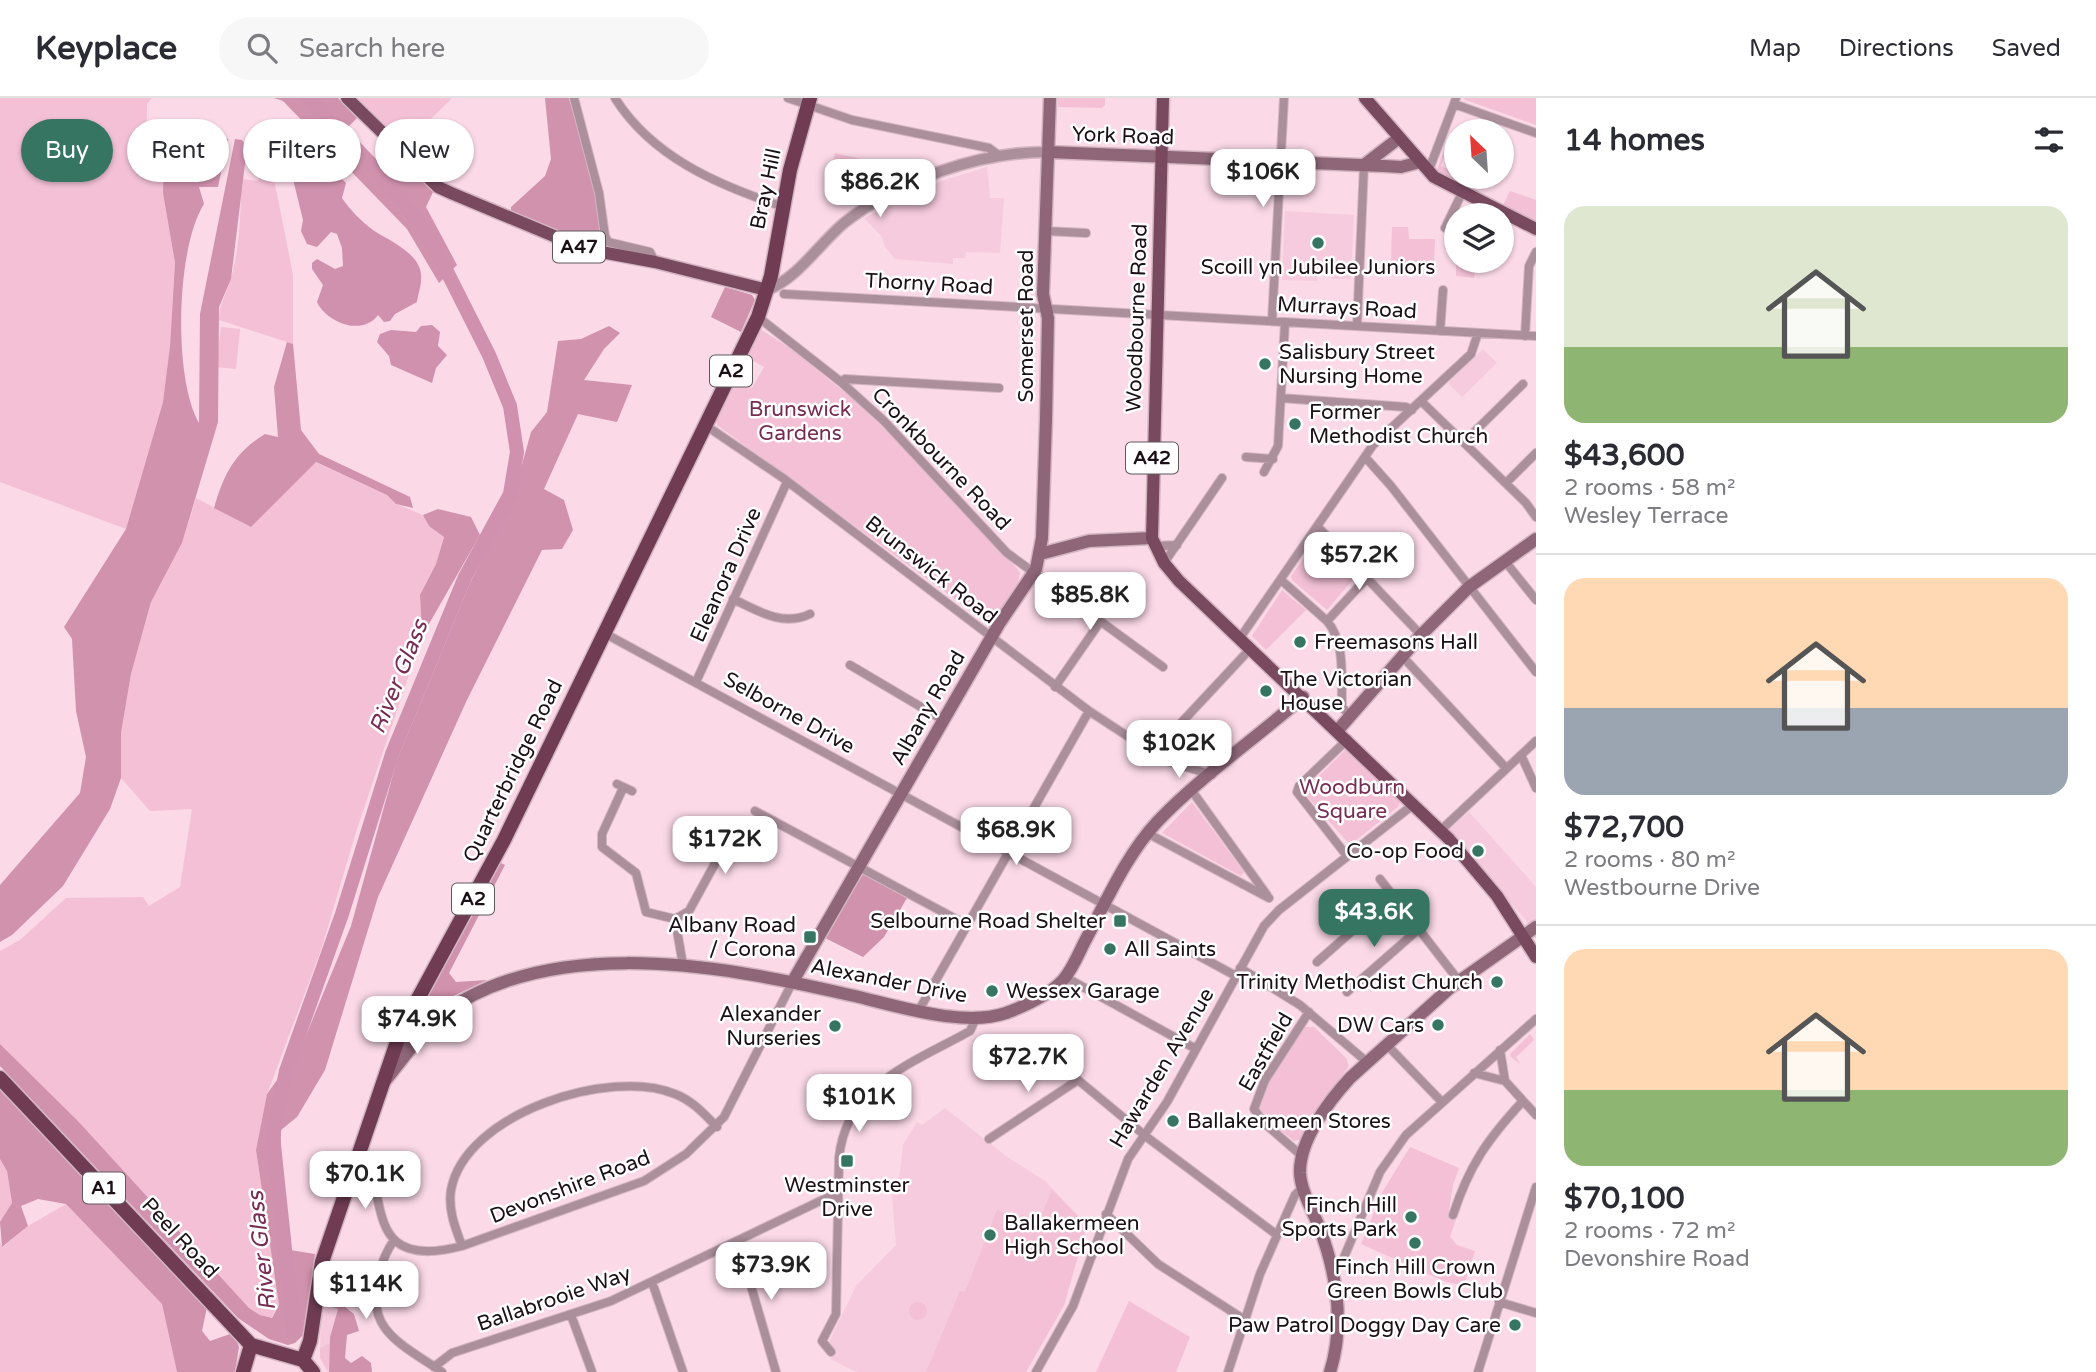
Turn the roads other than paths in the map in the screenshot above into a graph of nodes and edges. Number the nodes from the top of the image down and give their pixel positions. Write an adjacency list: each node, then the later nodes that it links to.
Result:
1 (347, 98): 26 (main road, A47)
2 (574, 98): 26 (street)
3 (615, 98): 21 (street)
4 (788, 98): 9 (street)
5 (1050, 98): 13 (main road, Somerset Road)
6 (1163, 98): 15 (main road, Woodbourne Road / A42)
7 (1284, 98): 16 (street)
8 (1364, 98): 12 (main road)
9 (809, 101): 14 (street); 21 (highway, Bray Hill / A2)
10 (1455, 101): 11 (street); 18 (street)
11 (1536, 133)
12 (1399, 138): 17 (main road); 18 (main road)
13 (1049, 152): 14 (street, York Road); 15 (main road, York Road); 23 (main road, Somerset Road)
14 (1001, 154): 27 (street, York Road)
15 (1161, 156): 16 (main road, York Road); 31 (main road, Woodbourne Road / A42)
16 (1281, 162): 17 (main road, York Road); 33 (street)
17 (1364, 165): 18 (main road, York Road); 35 (street)
18 (1423, 165): 19 (main road)
19 (1462, 193): 20 (street); 22 (main road)
20 (1457, 203)
21 (781, 206): 27 (highway, Bray Hill / A2)
22 (1536, 229)
23 (1045, 231): 24 (street); 30 (main road, Somerset Road)
24 (1086, 233)
25 (1536, 252): 38 (street)
26 (655, 262): 27 (main road, A47)
27 (768, 290): 32 (highway, Quarterbridge Road / A2)
28 (1443, 290): 36 (street)
29 (784, 294): 30 (street, Thorny Road)
30 (1046, 308): 31 (street, Thorny Road); 61 (main road, Somerset Road)
31 (1157, 315): 33 (street, Murrays Road); 59 (main road, Woodbourne Road / A42)
32 (758, 317): 40 (street, Cronkbourne Road); 46 (highway, Quarterbridge Road / A2)
33 (1272, 321): 34 (street, Murrays Road)
34 (1285, 322): 35 (street, Murrays Road); 43 (street)
35 (1357, 326): 36 (street, Murrays Road)
36 (1440, 331): 37 (street, Murrays Road)
37 (1478, 333): 38 (street, Murrays Road); 44 (street)
38 (1525, 336): 39 (street, Murrays Road)
39 (1536, 336)
40 (841, 382): 42 (street); 64 (street, Cronkbourne Road)
41 (1523, 384): 47 (street)
42 (999, 388)
43 (1281, 398): 45 (street); 51 (street)
44 (1421, 401): 45 (street); 47 (street)
45 (1412, 410): 50 (street)
46 (705, 425): 54 (street, Brunswick Road); 73 (highway, Quarterbridge Road / A2)
47 (1464, 442): 55 (street)
48 (1536, 453): 55 (street)
49 (1246, 457): 51 (street)
50 (1366, 458): 57 (street); 67 (street)
51 (1273, 459): 52 (street)
52 (1264, 472)
53 (1223, 478): 60 (street)
54 (787, 482): 68 (street, Eleanora Drive); 75 (street, Brunswick Road)
55 (1506, 483): 56 (street)
56 (1536, 517)
57 (1318, 527): 65 (street); 66 (street)
58 (1536, 539): 62 (main road)
59 (1154, 542): 60 (street); 61 (main road); 63 (main road, Woodbourne Road / A42)
60 (1177, 545): 63 (street)
61 (1040, 554): 64 (main road, Albany Road)
62 (1504, 560): 67 (main road); 69 (street)
63 (1164, 563): 76 (main road, Woodbourne Road / A42)
64 (1034, 574): 72 (street, Cronkbourne Road); 75 (main road, Albany Road)
65 (1366, 579): 71 (street); 74 (street)
66 (1282, 580): 71 (street); 76 (street)
67 (1469, 587): 74 (main road); 81 (street)
68 (733, 600): 70 (street); 82 (street, Eleanora Drive)
69 (1536, 600)
70 (810, 614)
71 (1327, 621): 86 (street)
72 (1100, 622): 80 (street, Cronkbourne Road); 83 (street)
73 (604, 632): 82 (street, Selborne Drive); 130 (highway, Quarterbridge Road / A2)
74 (1421, 635): 78 (main road)
75 (991, 638): 83 (street, Brunswick Road); 87 (main road, Albany Road)
76 (1240, 638): 77 (main road, Woodbourne Road / A42)
77 (1251, 648): 84 (main road, Woodbourne Road / A42); 90 (street)
78 (1402, 656): 86 (main road); 92 (street)
79 (850, 665): 87 (street)
80 (1163, 667)
81 (1536, 672)
82 (696, 682): 97 (street, Selborne Drive)
83 (1055, 687): 85 (street, Brunswick Road)
84 (1303, 697): 88 (main road, Woodbourne Road / A42); 93 (main road, Alexander Drive)
85 (1089, 710): 90 (street, Brunswick Road); 103 (street)
86 (1351, 717): 88 (main road)
87 (943, 720): 97 (main road, Albany Road)
88 (1343, 735): 98 (main road, Woodbourne Road / A42); 104 (street)
89 (1536, 741): 91 (street)
90 (1153, 753): 93 (street, Brunswick Road)
91 (1521, 755): 92 (street); 95 (street)
92 (1506, 768): 101 (street)
93 (1212, 775): 96 (main road, Alexander Drive)
94 (624, 788): 109 (street)
95 (1536, 788)
96 (1192, 790): 102 (main road, Alexander Drive); 102 (street)
97 (900, 793): 103 (street, Selborne Drive); 105 (main road, Albany Road)
98 (1414, 804): 101 (main road, Woodbourne Road / A42); 104 (street)
99 (755, 811): 105 (street)
100 (708, 830): 109 (street)
101 (1441, 830): 113 (main road, Woodbourne Road / A42)
102 (1147, 834): 108 (main road, Alexander Drive)
103 (1008, 852): 108 (street, Selborne Drive); 110 (street)
104 (1347, 856): 117 (street, Hawarden Avenue)
105 (858, 865): 110 (street); 119 (main road, Albany Road)
106 (1380, 879): 107 (street)
107 (1392, 895): 112 (street); 115 (street)
108 (1105, 904): 117 (street, Selborne Drive); 118 (main road, Alexander Drive)
109 (675, 919): 116 (street)
110 (967, 925): 122 (street)
111 (1536, 927): 113 (main road)
112 (1420, 928): 120 (street); 121 (street)
113 (1524, 934): 114 (main road, A42); 120 (main road)
114 (1536, 957)
115 (1317, 962)
116 (682, 965): 119 (main road, Alexander Drive); 126 (main road, Alexander Drive)
117 (1238, 972): 123 (street, Selborne Drive); 128 (street, Hawarden Avenue)
118 (1065, 977): 124 (main road, Alexander Drive); 128 (street)
119 (793, 981): 122 (main road, Alexander Drive); 139 (street, Devonshire Road)
120 (1459, 981): 127 (main road)
121 (1347, 992)
122 (919, 1010): 124 (main road, Alexander Drive)
123 (1309, 1012): 131 (street, Selborne Drive); 142 (street, Eastfield)
124 (976, 1018): 146 (street)
125 (1536, 1019): 129 (street)
126 (422, 1030): 130 (main road, Alexander Drive); 135 (main road, Alexander Drive)
127 (1386, 1044): 131 (main road); 136 (street)
128 (1196, 1049): 140 (street, Hawarden Avenue)
129 (1500, 1050): 132 (street); 134 (street)
130 (390, 1060): 135 (highway, Quarterbridge Road / A2)
131 (1367, 1062): 142 (main road)
132 (1475, 1073): 134 (street); 136 (street)
133 (0, 1078): 159 (highway, Peel Road / A1)
134 (1505, 1081): 137 (street)
135 (380, 1086): 143 (highway, Quarterbridge Road / A2)
136 (1441, 1101): 153 (street)
137 (1522, 1102): 138 (street); 148 (street)
138 (1536, 1115)
139 (717, 1127): 152 (street, Devonshire Road); 152 (street)
140 (1144, 1135): 141 (street); 147 (street, Hawarden Avenue); 149 (street)
141 (989, 1139)
142 (1302, 1156): 145 (main road)
143 (356, 1161): 150 (street); 161 (highway, Quarterbridge Road / A2)
144 (1536, 1187): 155 (street)
145 (1303, 1188): 149 (street); 153 (main road)
146 (839, 1192): 151 (street, Ballabrooie Way); 160 (street)
147 (1106, 1214): 158 (street); 168 (street, Hawarden Avenue)
148 (1453, 1215)
149 (1277, 1235): 158 (street)
150 (394, 1240): 152 (street, Devonshire Road); 162 (street)
151 (738, 1241): 154 (street, Ballabrooie Way); 167 (street)
152 (462, 1246)
153 (1333, 1270): 170 (main road)
154 (652, 1282): 157 (street, Ballabrooie Way); 166 (street)
155 (1499, 1302): 156 (street); 171 (street)
156 (1536, 1313)
157 (571, 1315): 162 (street, Ballabrooie Way); 165 (street)
158 (1245, 1320): 169 (street)
159 (251, 1345): 161 (highway, Peel Road / A1); 163 (highway)
160 (831, 1352)
161 (301, 1360): 164 (highway)
162 (438, 1369)
163 (243, 1372)
164 (313, 1372)
165 (592, 1372)
166 (683, 1372)
167 (776, 1372)
168 (1036, 1372)
169 (1228, 1372)
170 (1330, 1372)
171 (1478, 1372)

